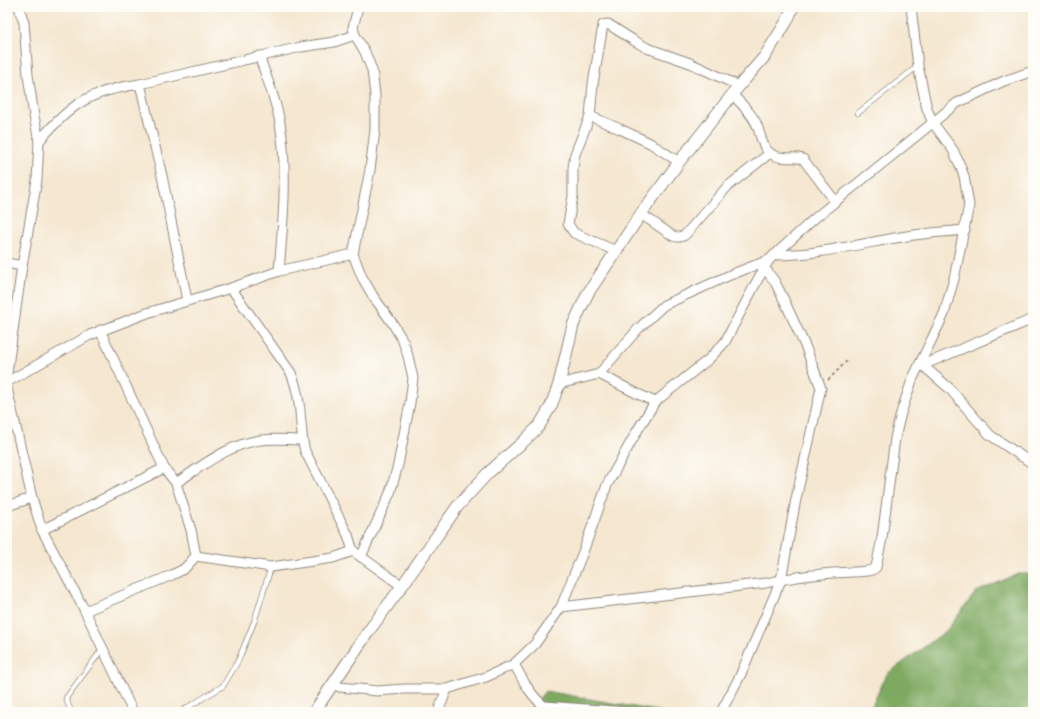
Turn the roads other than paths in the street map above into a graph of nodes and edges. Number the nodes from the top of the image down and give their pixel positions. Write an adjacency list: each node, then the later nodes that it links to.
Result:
1 (19, 7): 14 (street)
2 (358, 7): 5 (street)
3 (793, 7): 10 (street)
4 (911, 7): 7 (street)
5 (355, 35): 6 (street); 21 (street)
6 (259, 56): 9 (street); 25 (street)
7 (918, 66): 11 (lane); 13 (street)
8 (1033, 71): 13 (street)
9 (140, 84): 14 (street); 27 (street)
10 (736, 90): 12 (street); 15 (street); 16 (street)
11 (858, 113)
12 (590, 116): 16 (street); 20 (street)
13 (933, 123): 17 (street); 19 (street)
14 (39, 141): 24 (street)
15 (770, 153): 17 (street); 18 (street)
16 (679, 162): 18 (street)
17 (835, 201): 22 (street)
18 (641, 214): 20 (street)
19 (965, 230): 22 (street); 30 (street)
20 (616, 251): 34 (street)
21 (354, 254): 25 (street); 46 (street)
22 (769, 260): 32 (street); 36 (street); 48 (street)
23 (7, 263): 24 (street)
24 (22, 266): 31 (street)
25 (279, 271): 26 (street)
26 (231, 288): 27 (street); 37 (street)
27 (187, 300): 29 (street)
28 (1033, 319): 30 (street)
29 (100, 330): 33 (street); 39 (street)
30 (922, 364): 38 (street); 48 (street)
31 (7, 373)
32 (599, 374): 34 (street); 36 (street)
33 (7, 382)
34 (559, 384): 49 (street)
35 (7, 388): 41 (street)
36 (655, 402): 50 (street)
37 (302, 440): 40 (street); 44 (street)
38 (1033, 464)
39 (164, 468): 40 (street); 43 (street)
40 (176, 483): 45 (street)
41 (32, 498): 42 (street); 43 (street)
42 (7, 506)
43 (42, 530): 51 (street)
44 (353, 551): 46 (street); 47 (street)
45 (196, 556): 47 (street); 51 (street)
46 (361, 557): 49 (street)
47 (271, 567): 58 (lane)
48 (781, 580): 50 (street); 62 (street)
49 (402, 586): 54 (street)
50 (561, 607): 53 (street)
51 (85, 611): 52 (street)
52 (103, 648): 56 (lane); 57 (street)
53 (514, 664): 55 (street); 61 (street)
54 (332, 684): 55 (street); 59 (street)
55 (447, 690): 60 (street)
56 (71, 712)
57 (133, 712)
58 (180, 712)
59 (314, 712)
60 (438, 712)
61 (627, 712)
62 (720, 712)

